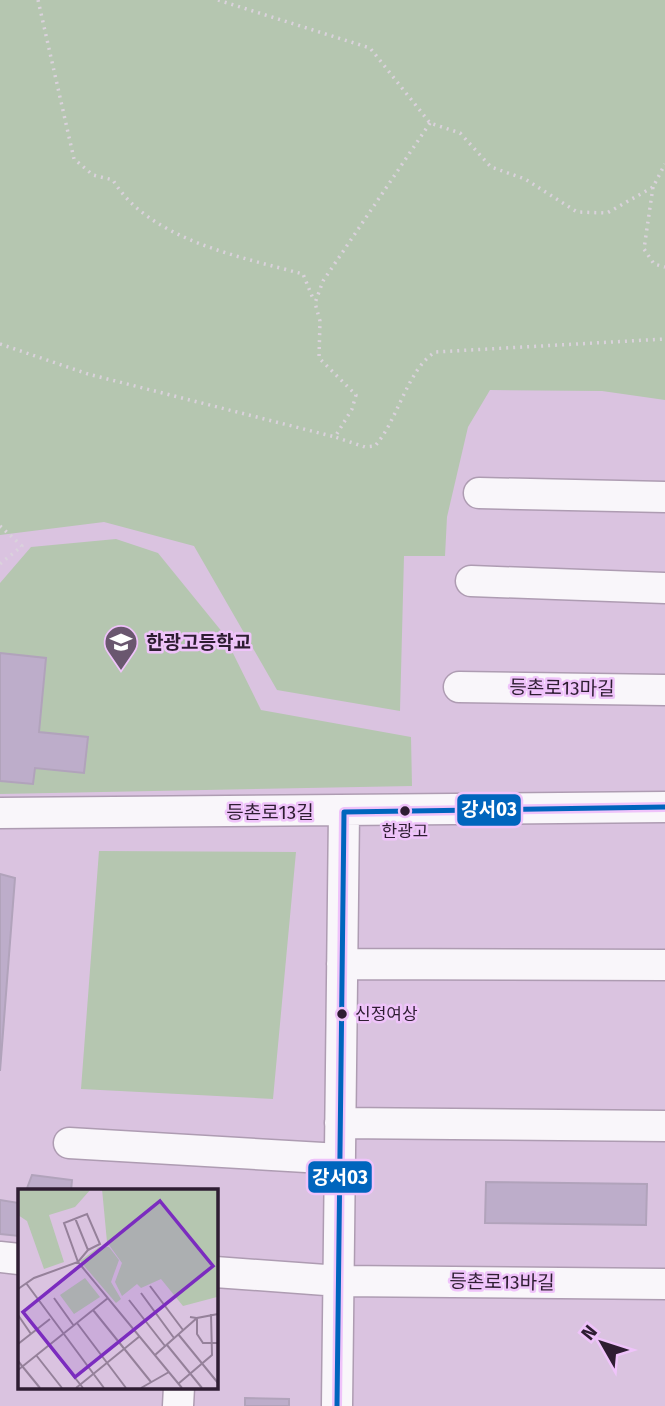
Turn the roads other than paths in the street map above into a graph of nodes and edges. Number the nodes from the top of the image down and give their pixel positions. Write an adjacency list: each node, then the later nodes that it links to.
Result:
1 (479, 493): 2 (street)
2 (665, 497)
3 (471, 581): 4 (street)
4 (665, 588)
5 (458, 687): 6 (street, 등촌로13마길)
6 (665, 690)
7 (665, 807): 8 (street, 등촌로13길)
8 (344, 812): 9 (street, 등촌로13길); 10 (street)
9 (0, 813)
10 (342, 964): 11 (street); 12 (street)
11 (665, 964)
12 (340, 1123): 13 (street); 15 (street)
13 (665, 1126)
14 (69, 1143): 15 (street)
15 (340, 1159): 19 (street)
16 (0, 1257): 17 (street)
17 (18, 1259)
18 (217, 1272): 19 (street, 등촌로13바길)
19 (338, 1281): 20 (street, 등촌로13바길); 23 (street)
20 (665, 1284)
21 (178, 1388): 22 (street)
22 (178, 1406)
23 (337, 1406)

